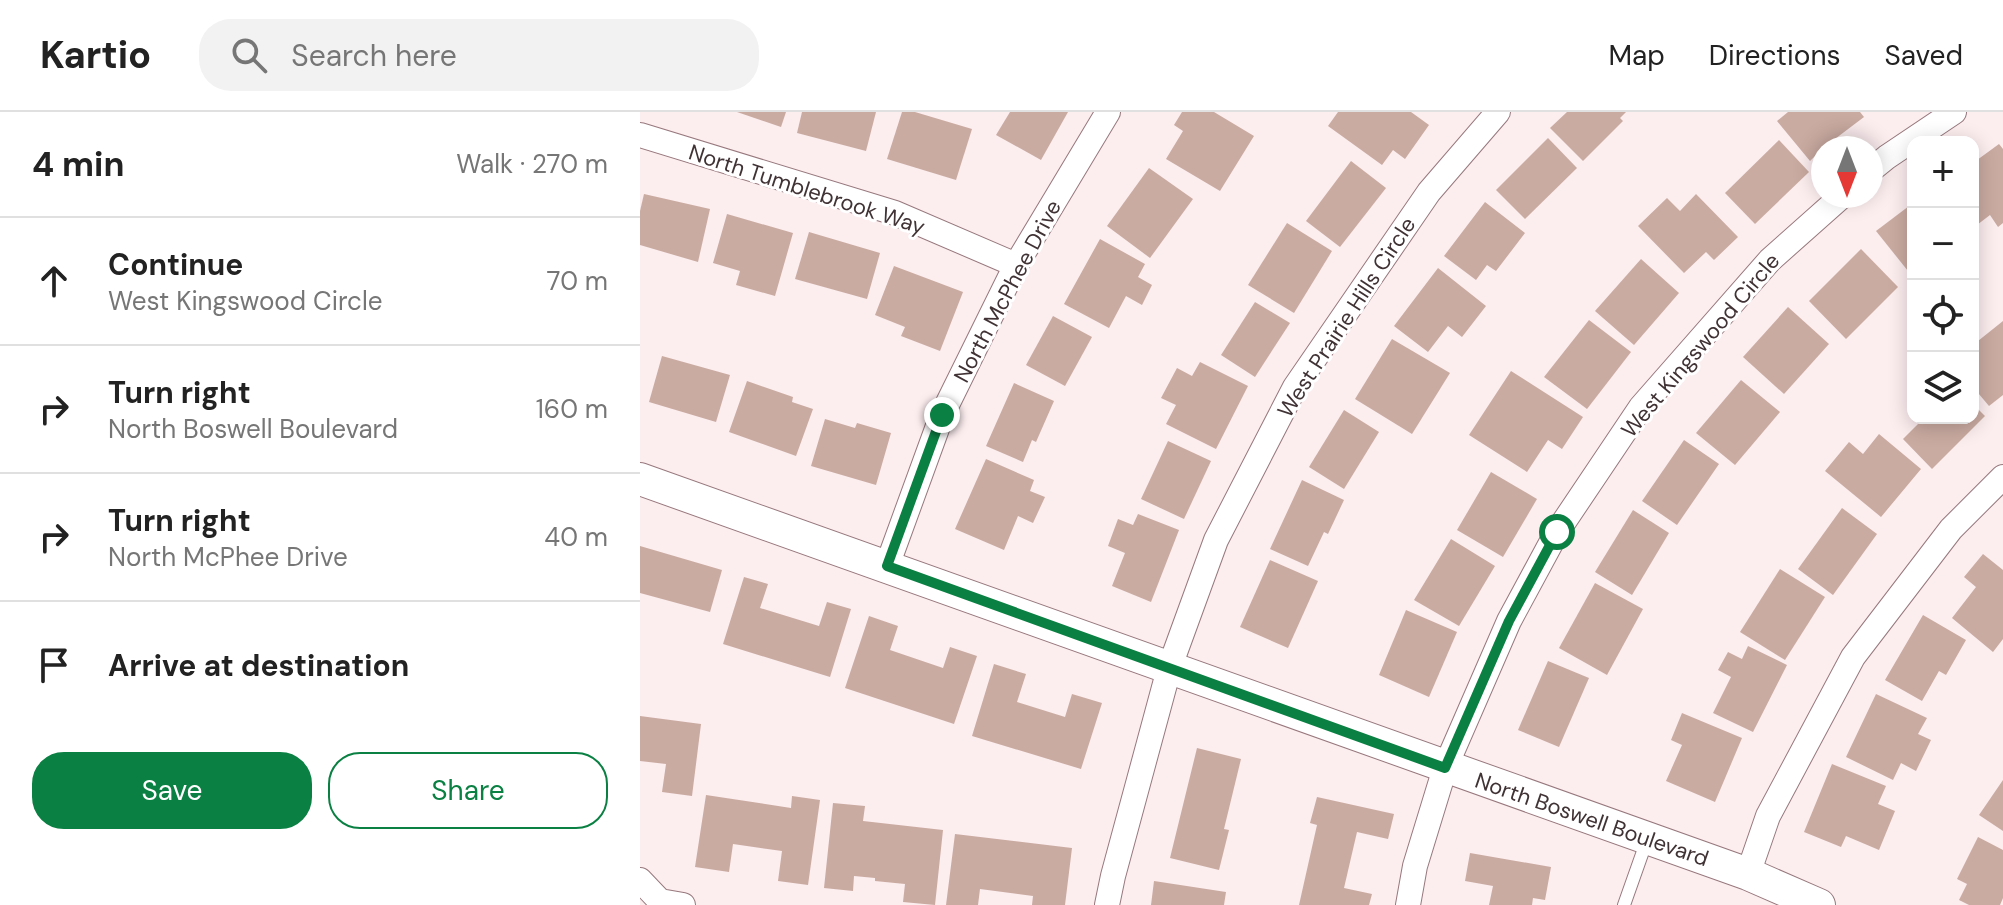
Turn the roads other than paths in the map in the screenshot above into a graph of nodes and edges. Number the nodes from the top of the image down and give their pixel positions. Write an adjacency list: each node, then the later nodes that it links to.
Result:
1 (1108, 112): 7 (street, North McPhee Drive)
2 (1498, 112): 11 (street, West Prairie Hills Circle)
3 (1954, 112): 5 (street)
4 (640, 135): 7 (street, North Tumblebrook Way)
5 (1883, 160)
6 (1828, 208): 12 (street, West Kingswood Circle)
7 (1016, 265): 10 (street, North McPhee Drive)
8 (2003, 477): 14 (street)
9 (640, 479): 10 (street, North Boswell Boulevard)
10 (887, 566): 11 (street, North Boswell Boulevard)
11 (1169, 669): 12 (street, North Boswell Boulevard); 17 (street, West Prairie Hills Circle)
12 (1445, 768): 13 (street, North Boswell Boulevard); 18 (street, West Kingswood Circle)
13 (1647, 839): 14 (street, North Boswell Boulevard); 19 (lane)
14 (1748, 874): 20 (street, North Boswell Boulevard)
15 (640, 880): 16 (street)
16 (683, 905)
17 (1107, 905)
18 (1408, 905)
19 (1624, 905)
20 (1819, 905)

